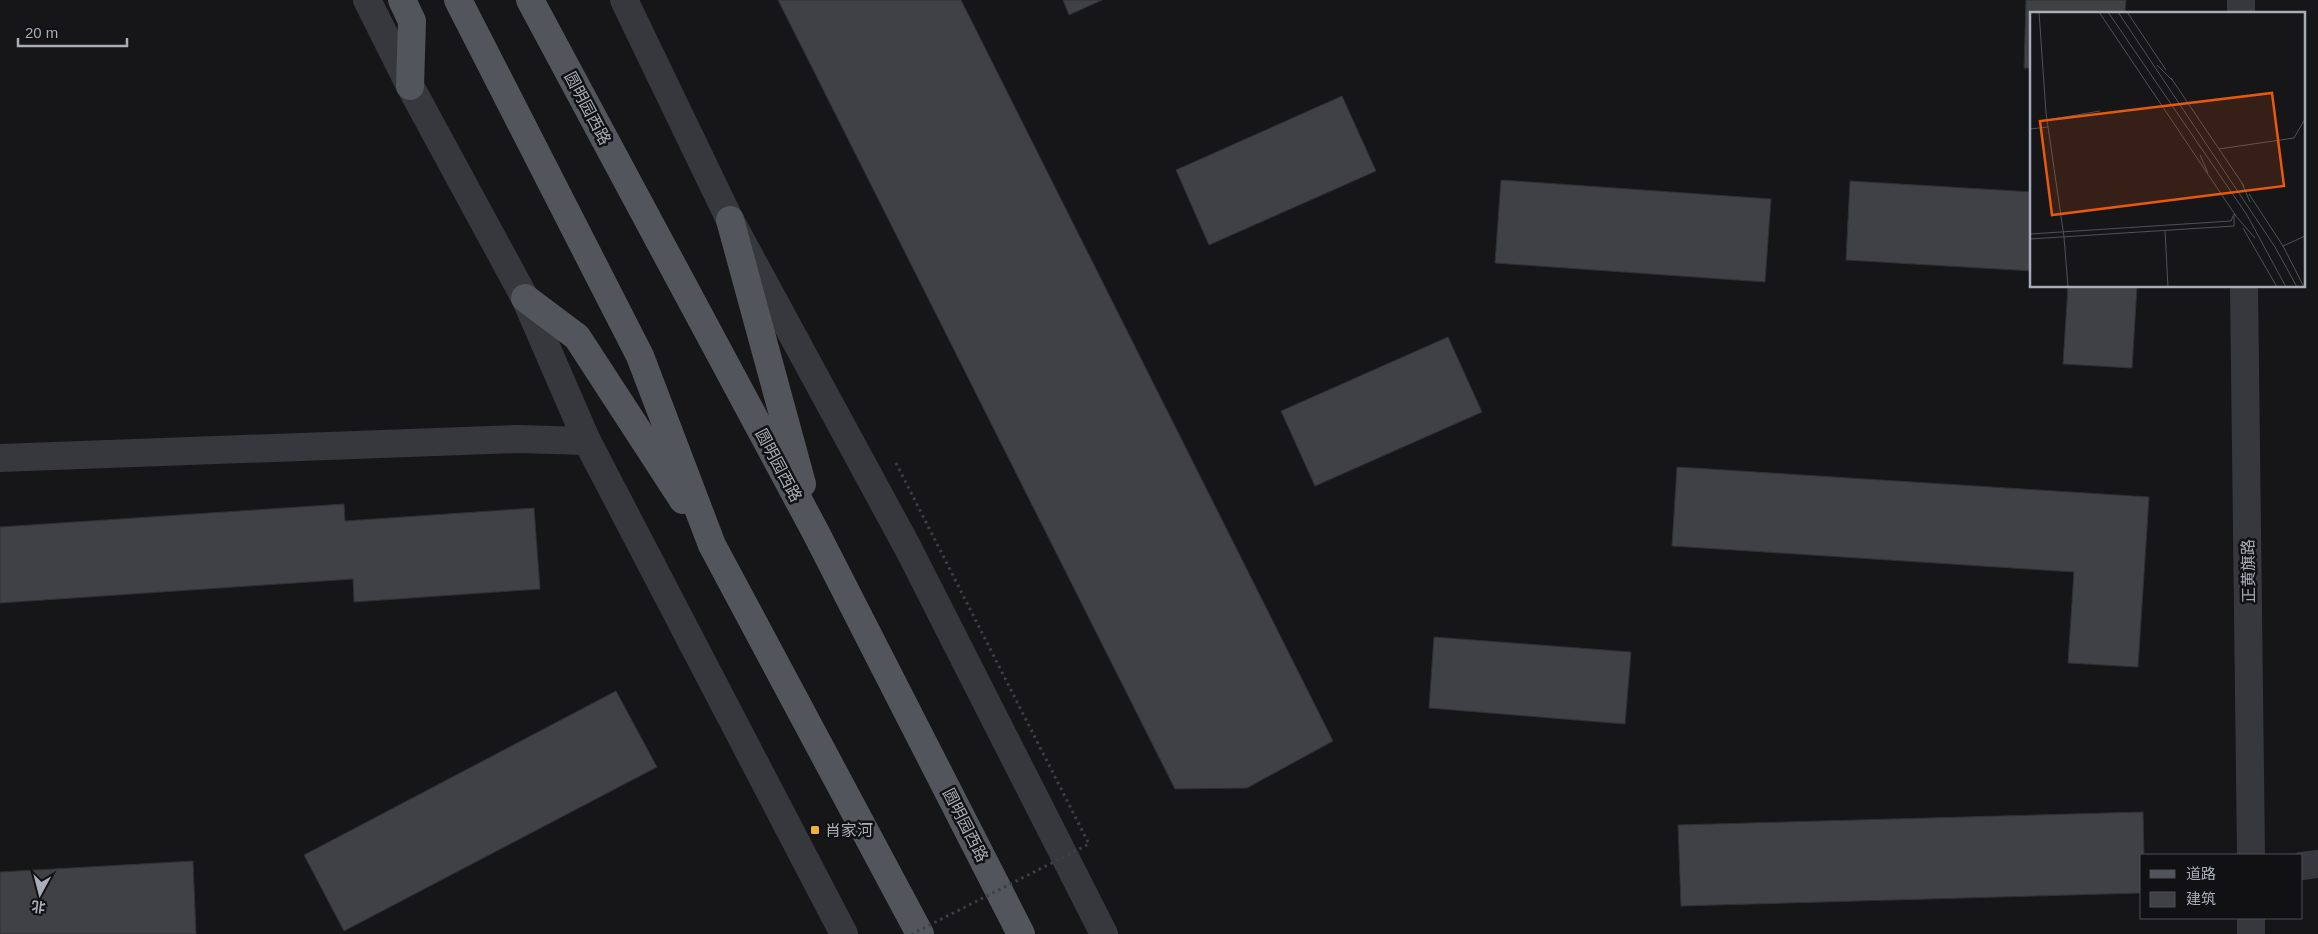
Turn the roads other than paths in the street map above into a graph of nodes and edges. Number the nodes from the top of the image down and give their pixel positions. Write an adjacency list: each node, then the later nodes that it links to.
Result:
1 (367, 0): 6 (street)
2 (402, 0): 6 (main road)
3 (458, 0): 13 (main road)
4 (530, 0): 12 (main road, 圆明园西路)
5 (624, 0): 7 (street)
6 (410, 86): 9 (street)
7 (730, 220): 12 (main road); 21 (street)
8 (2244, 288): 14 (street, 正黄旗路)
9 (525, 298): 10 (street); 13 (main road)
10 (587, 440): 11 (street); 18 (street)
11 (0, 458)
12 (815, 531): 20 (main road, 圆明园西路)
13 (712, 545): 19 (main road)
14 (2251, 854)
15 (2318, 864): 16 (street)
16 (2303, 866)
17 (2251, 919): 22 (street)
18 (844, 934)
19 (920, 934)
20 (1021, 934)
21 (1104, 934)
22 (2251, 934)

